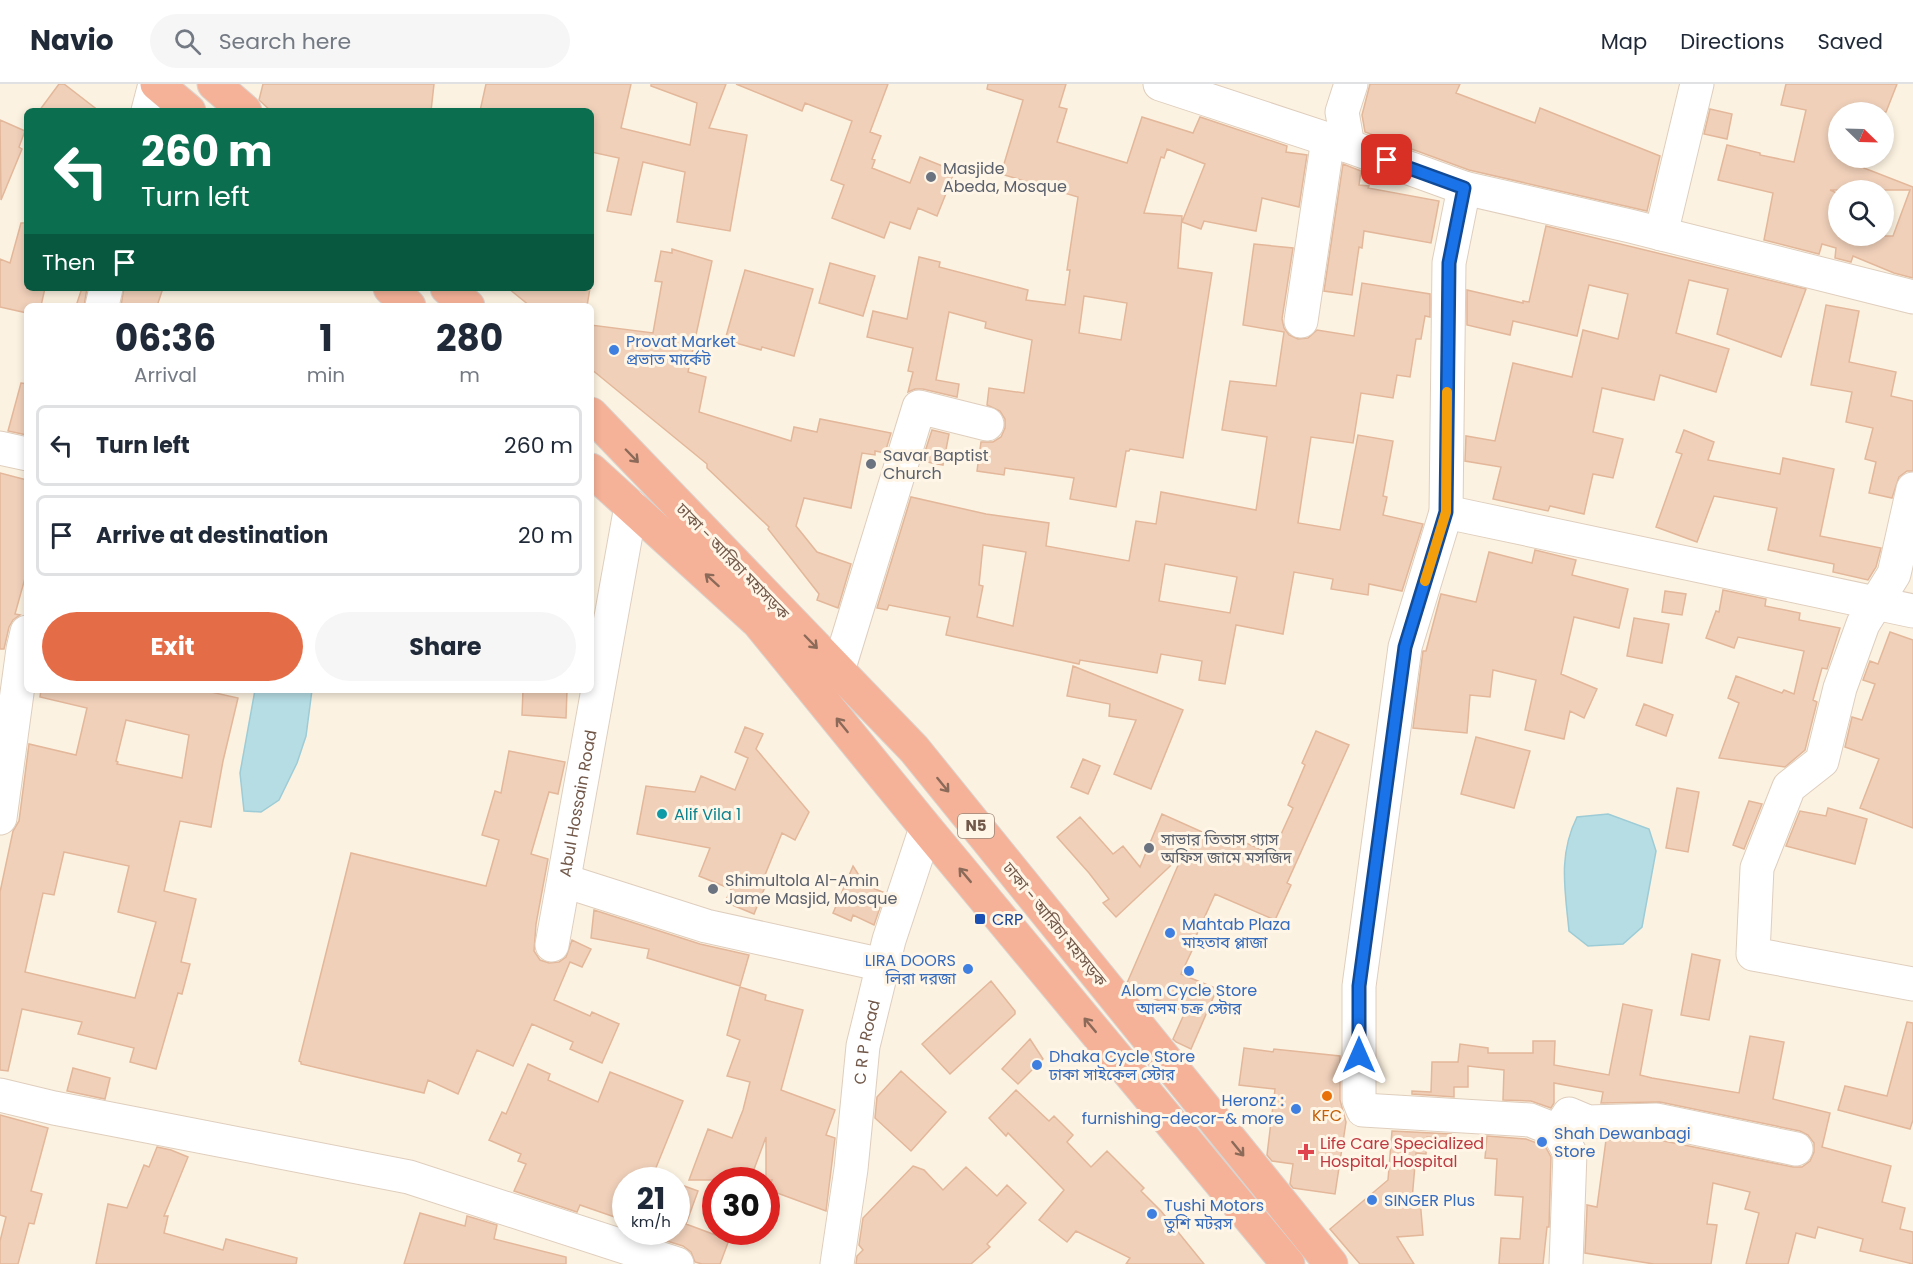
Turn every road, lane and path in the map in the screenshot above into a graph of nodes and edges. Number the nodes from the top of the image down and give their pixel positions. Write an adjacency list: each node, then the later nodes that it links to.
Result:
1 (156, 84): 6 (street); 7 (highway)
2 (214, 84): 8 (highway)
3 (1160, 84): 9 (street)
4 (1351, 84): 9 (street)
5 (1697, 84): 11 (street)
6 (149, 108)
7 (185, 108)
8 (242, 108)
9 (1338, 143): 10 (street); 17 (street)
10 (1464, 188): 11 (street); 25 (street)
11 (1661, 234): 14 (street)
12 (393, 291): 15 (highway)
13 (450, 291): 16 (highway)
14 (1913, 297)
15 (407, 303)
16 (464, 303)
17 (1301, 321)
18 (594, 417): 29 (highway, ঢাকা - আরিচা মহাসড়ক / N5, one-way to 29)
19 (987, 424): 29 (street)
20 (0, 448): 21 (street)
21 (24, 453)
22 (594, 473): 24 (highway, ঢাকা - আরিচা মহাসড়ক / N5)
23 (1913, 489): 26 (street)
24 (631, 506): 31 (highway, ঢাকা - আরিচা মহাসড়ক / N5, one-way to 24); 32 (street, Abul Hossain Road)
25 (1446, 512): 26 (street); 37 (street)
26 (1876, 603): 27 (street); 35 (street)
27 (1913, 611)
28 (24, 645): 30 (street)
29 (838, 670): 42 (highway, ঢাকা - আরিচা মহাসড়ক / N5, one-way to 42)
30 (0, 818)
31 (926, 828): 34 (street, C R P Road); 41 (highway, ঢাকা - আরিচা মহাসড়ক / N5, one-way to 31)
32 (565, 881): 33 (street); 34 (street, Abul Hossain Road)
33 (552, 945)
34 (883, 965): 40 (street, C R P Road)
35 (1913, 984)
36 (0, 1095): 39 (street)
37 (1572, 1135): 38 (street); 43 (street)
38 (1796, 1149)
39 (677, 1264)
40 (837, 1264)
41 (1288, 1264)
42 (1331, 1264)
43 (1566, 1264)

